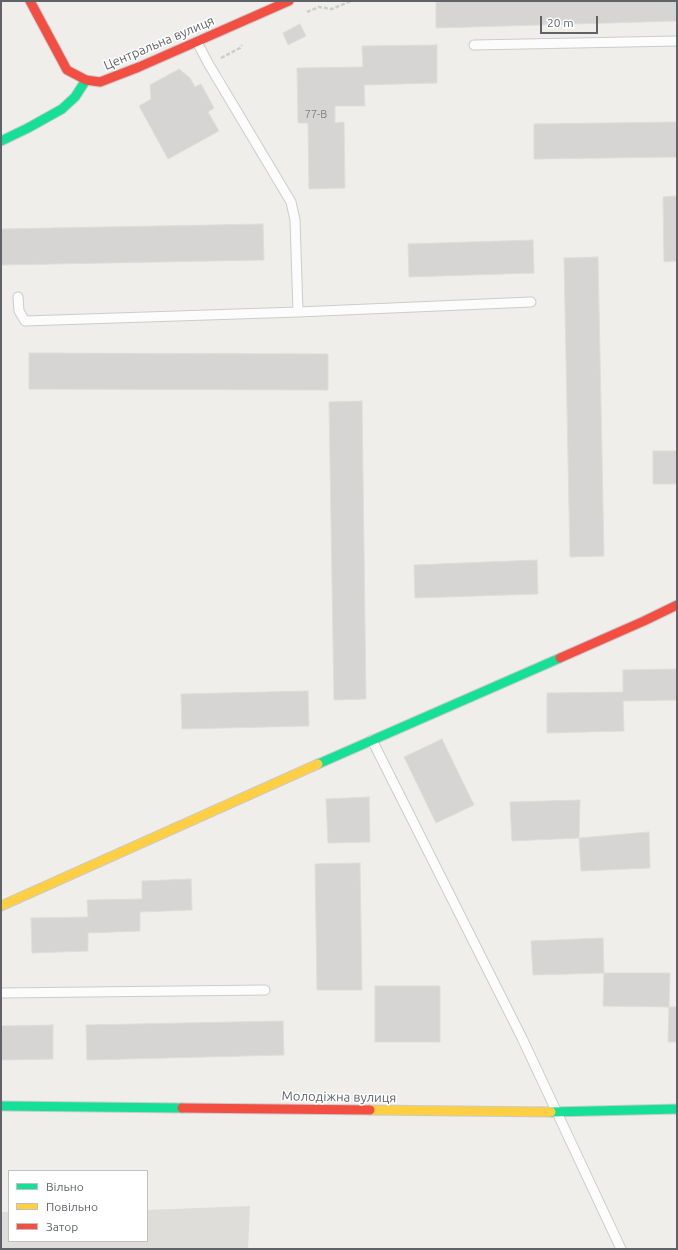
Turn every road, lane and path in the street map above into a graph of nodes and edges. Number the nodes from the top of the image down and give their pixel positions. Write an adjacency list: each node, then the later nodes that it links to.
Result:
1 (30, 1): 6 (street, Центральна вулиця)
2 (289, 1): 4 (street, Центральна вулиця)
3 (677, 41): 5 (lane)
4 (197, 42): 6 (street, Центральна вулиця); 10 (lane)
5 (474, 45)
6 (86, 80): 7 (street)
7 (1, 141)
8 (18, 297): 10 (lane)
9 (531, 302): 10 (lane)
10 (298, 312)
11 (677, 605): 12 (street)
12 (372, 740): 13 (street); 18 (lane)
13 (1, 906)
14 (265, 990): 15 (lane)
15 (1, 993)
16 (1, 1106): 18 (street, Молодіжна вулиця)
17 (677, 1109): 18 (street, Молодіжна вулиця)
18 (556, 1112): 19 (lane)
19 (621, 1249)

